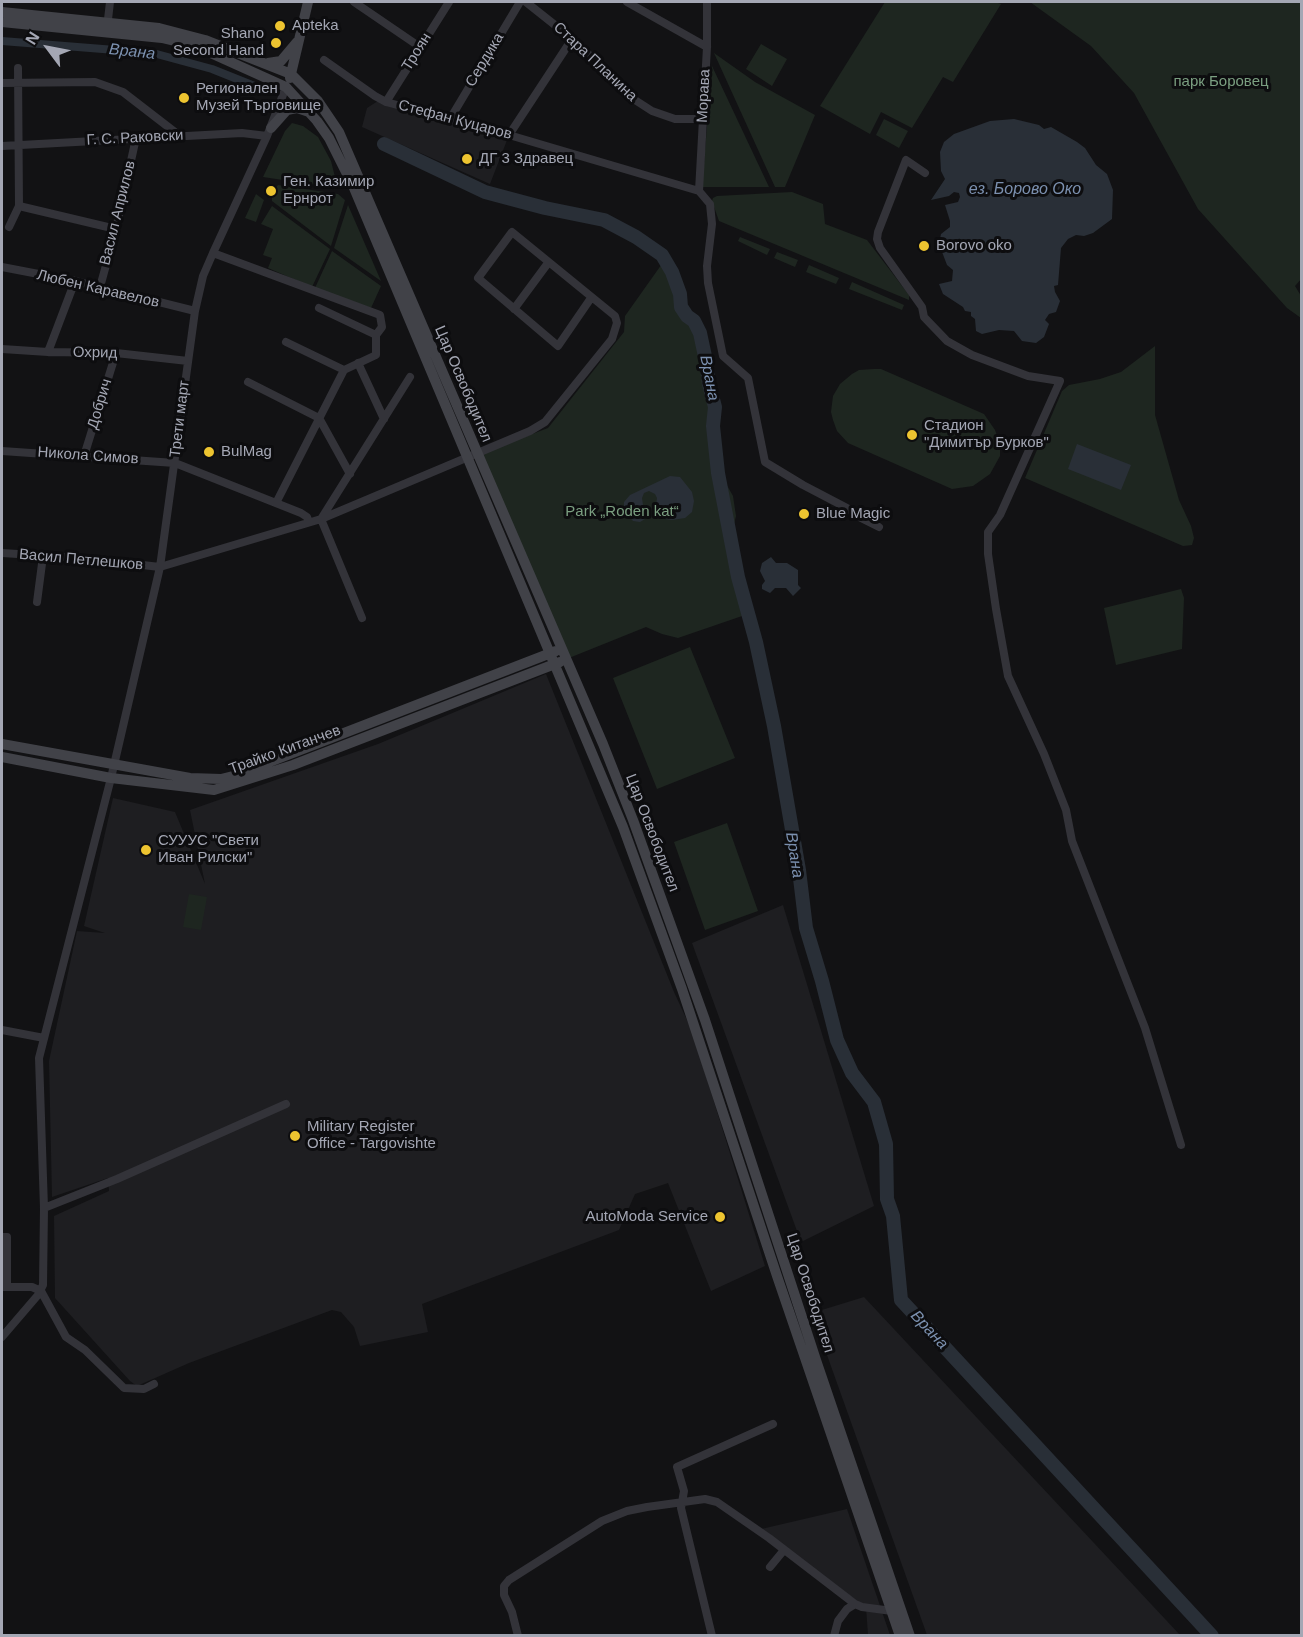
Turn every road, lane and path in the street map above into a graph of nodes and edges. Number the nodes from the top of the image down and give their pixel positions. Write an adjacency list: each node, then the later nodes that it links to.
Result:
1 (110, 2): 11 (street)
2 (309, 2): 12 (street)
3 (354, 2): 14 (street)
4 (449, 2): 14 (street, Троян)
5 (520, 2): 25 (street, Сердика)
6 (526, 2): 13 (street, Стара Планина)
7 (627, 2): 15 (street)
8 (707, 2): 15 (street, Морава)
9 (2, 12): 11 (street)
10 (2, 22): 11 (street)
11 (107, 26): 17 (street); 22 (street)
12 (301, 36): 17 (street); 19 (street)
13 (573, 39): 26 (street, Стара Планина); 28 (street)
14 (420, 47): 23 (street, Троян)
15 (707, 47): 26 (street, Морава)
16 (324, 60): 23 (street, Стефан Куцаров)
17 (266, 64): 19 (street)
18 (18, 68): 21 (street)
19 (291, 74): 22 (street); 60 (street, Цар Освободител)
20 (2, 83): 21 (street)
21 (18, 84): 29 (street); 31 (street)
22 (286, 87): 24 (street, Цар Освободител); 27 (street, Трети март)
23 (386, 102): 25 (street, Стефан Куцаров)
24 (309, 112): 27 (street); 60 (street, Цар Освободител)
25 (450, 119): 28 (street, Стефан Куцаров)
26 (703, 119): 34 (street, Морава)
27 (269, 132): 29 (street, Г. С. Раковски); 38 (street, Трети март)
28 (509, 135): 34 (street, Стефан Куцаров)
29 (180, 136): 30 (street, Г. С. Раковски)
30 (136, 138): 31 (street, Г. С. Раковски); 37 (street, Васил Априлов)
31 (18, 144): 32 (street, Г. С. Раковски); 35 (street)
32 (2, 146)
33 (925, 172): 83 (street)
34 (699, 191): 67 (street)
35 (19, 206): 36 (street); 37 (street)
36 (9, 227)
37 (116, 229): 42 (street, Васил Априлов)
38 (213, 253): 46 (street, Трети март); 47 (street)
39 (548, 263): 43 (street); 45 (street); 45 (street)
40 (2, 267): 41 (street, Любен Каравелов)
41 (75, 281): 42 (street, Любен Каравелов); 50 (street)
42 (100, 287): 46 (street, Любен Каравелов)
43 (591, 298): 45 (street); 60 (street)
44 (319, 308): 47 (street)
45 (514, 309)
46 (195, 311): 52 (street, Трети март)
47 (376, 335): 53 (street)
48 (286, 342): 54 (street)
49 (2, 349): 50 (street, Охрид)
50 (48, 352): 51 (street, Охрид)
51 (116, 353): 52 (street, Охрид); 61 (street, Добрич)
52 (188, 361): 62 (street, Трети март)
53 (358, 363): 54 (street); 58 (street)
54 (344, 370): 57 (street)
55 (410, 377): 58 (street)
56 (248, 382): 57 (street)
57 (320, 418): 63 (street); 64 (street)
58 (384, 419): 63 (street)
59 (2, 451): 61 (street, Никола Симов)
60 (472, 455): 65 (street); 73 (street, Цар Освободител); 74 (street, Цар Освободител)
61 (84, 456): 62 (street, Никола Симов)
62 (175, 463): 64 (street, Никола Симов); 70 (street, Трети март)
63 (350, 474): 65 (street)
64 (276, 503): 66 (street, Никола Симов)
65 (321, 519): 66 (street); 72 (street)
66 (309, 522): 70 (street)
67 (879, 527)
68 (2, 553): 69 (street, Васил Петлешков)
69 (43, 556): 70 (street, Васил Петлешков); 71 (street)
70 (160, 567): 78 (street, Трети март)
71 (37, 602)
72 (362, 618)
73 (561, 649): 74 (street, Трайко Китанчев); 75 (street, Цар Освободител)
74 (553, 659): 75 (street, Трайко Китанчев); 78 (street, Трайко Китанчев); 79 (street, Трайко Китанчев); 95 (street, Цар Освободител)
75 (566, 659): 100 (street, Цар Освободител)
76 (2, 744): 78 (street, Трайко Китанчев)
77 (2, 757): 79 (street, Трайко Китанчев)
78 (114, 765): 79 (street, Трети март)
79 (111, 778): 81 (street, Трети март)
80 (2, 1030): 81 (street)
81 (44, 1038): 84 (street, Трети март)
82 (286, 1104): 84 (street)
83 (1181, 1145)
84 (44, 1208): 87 (street, Трети март)
85 (2, 1237): 86 (street)
86 (4, 1286): 87 (street)
87 (41, 1291): 88 (street); 89 (street)
88 (2, 1337)
89 (154, 1384)
90 (773, 1424): 91 (street)
91 (683, 1501): 92 (street); 96 (street); 97 (street)
92 (784, 1550): 93 (street); 94 (street)
93 (770, 1567)
94 (855, 1604): 95 (street); 98 (street)
95 (892, 1611): 99 (street, Цар Освободител)
96 (518, 1635)
97 (712, 1635)
98 (834, 1635)
99 (900, 1635)
100 (910, 1635)

